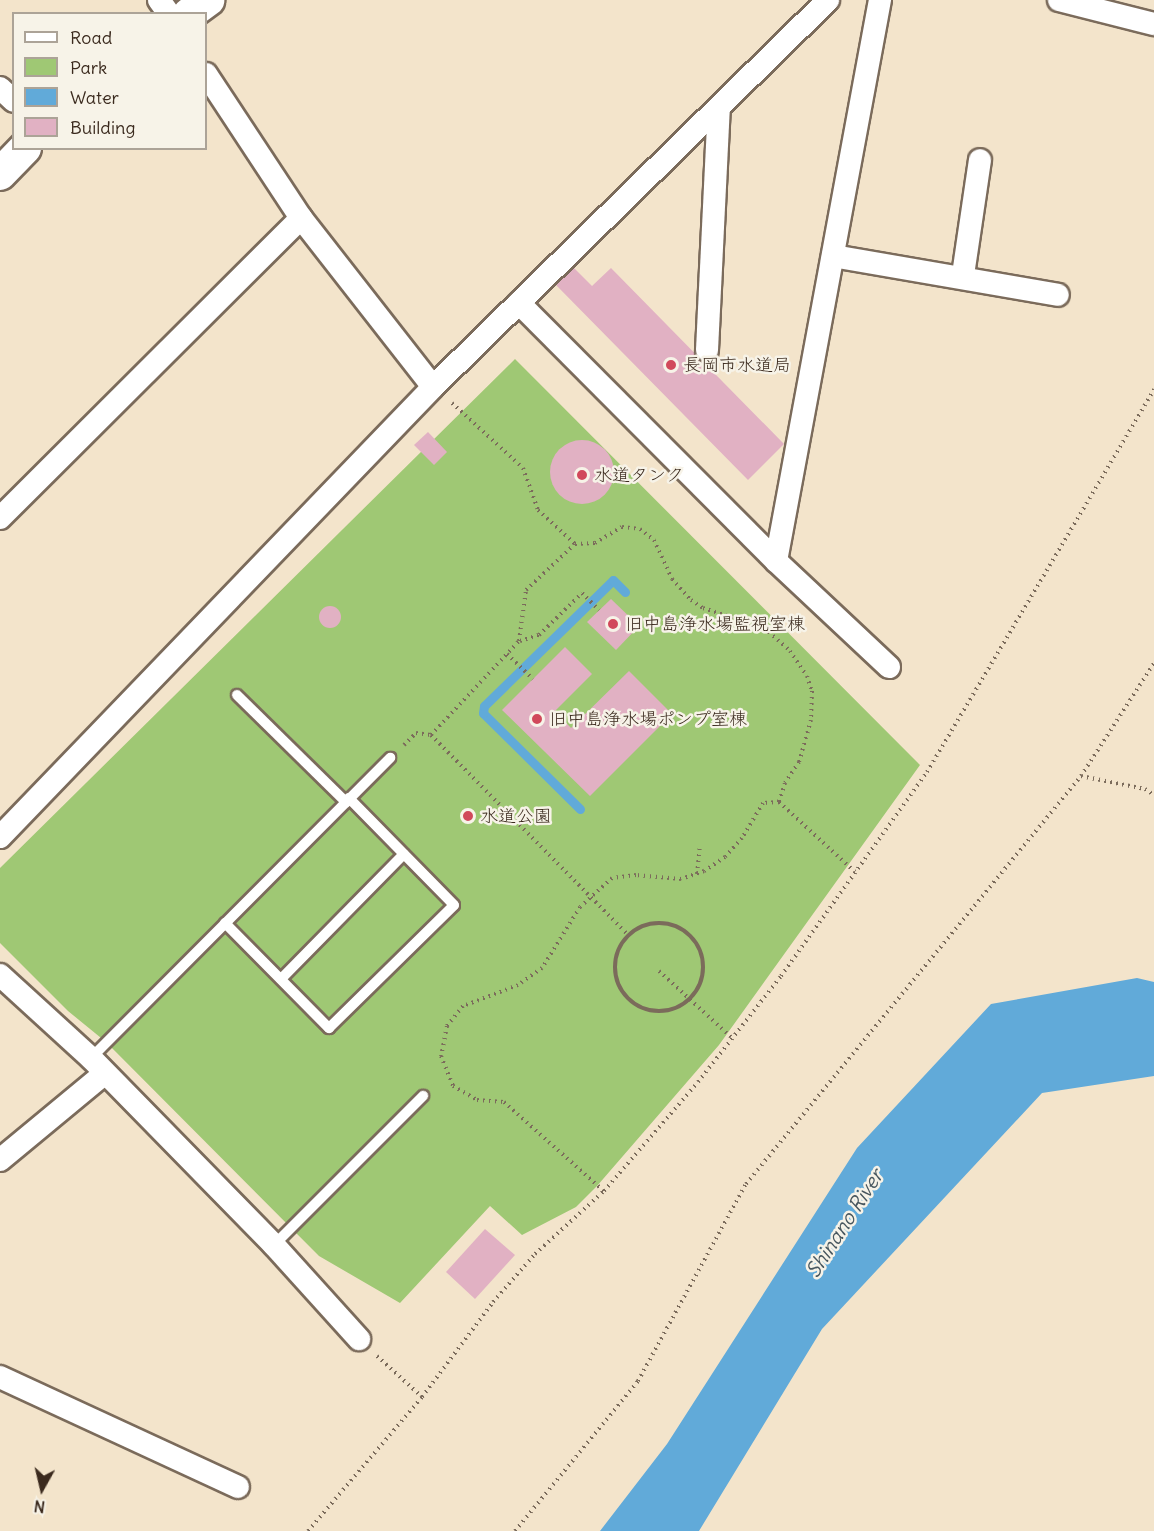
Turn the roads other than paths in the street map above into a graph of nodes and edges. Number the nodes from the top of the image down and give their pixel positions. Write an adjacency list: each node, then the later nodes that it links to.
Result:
1 (208, 0): 5 (street)
2 (828, 0): 10 (street)
3 (880, 0): 15 (street)
4 (1059, 0): 6 (street)
5 (192, 12)
6 (1154, 24)
7 (207, 76): 14 (street)
8 (0, 87): 9 (street)
9 (12, 99)
10 (719, 108): 18 (street); 19 (street)
11 (23, 150): 13 (street)
12 (980, 160): 16 (street)
13 (0, 174)
14 (301, 218): 20 (street); 21 (street)
15 (833, 256): 16 (street); 22 (street)
16 (963, 276): 17 (street)
17 (1058, 295)
18 (519, 303): 20 (street); 22 (street)
19 (707, 350)
20 (433, 387): 27 (street)
21 (0, 518)
22 (776, 561): 23 (street)
23 (889, 667)
24 (237, 695): 26 (lane)
25 (390, 758): 26 (lane)
26 (348, 800): 28 (lane); 29 (lane)
27 (0, 837)
28 (404, 854): 31 (lane); 31 (lane)
29 (225, 923): 31 (lane); 32 (lane)
30 (0, 975): 32 (street)
31 (281, 979)
32 (98, 1065): 34 (street); 35 (street)
33 (423, 1096): 35 (lane)
34 (0, 1160)
35 (274, 1245): 36 (street)
36 (358, 1339)
37 (0, 1377): 38 (street)
38 (238, 1487)

